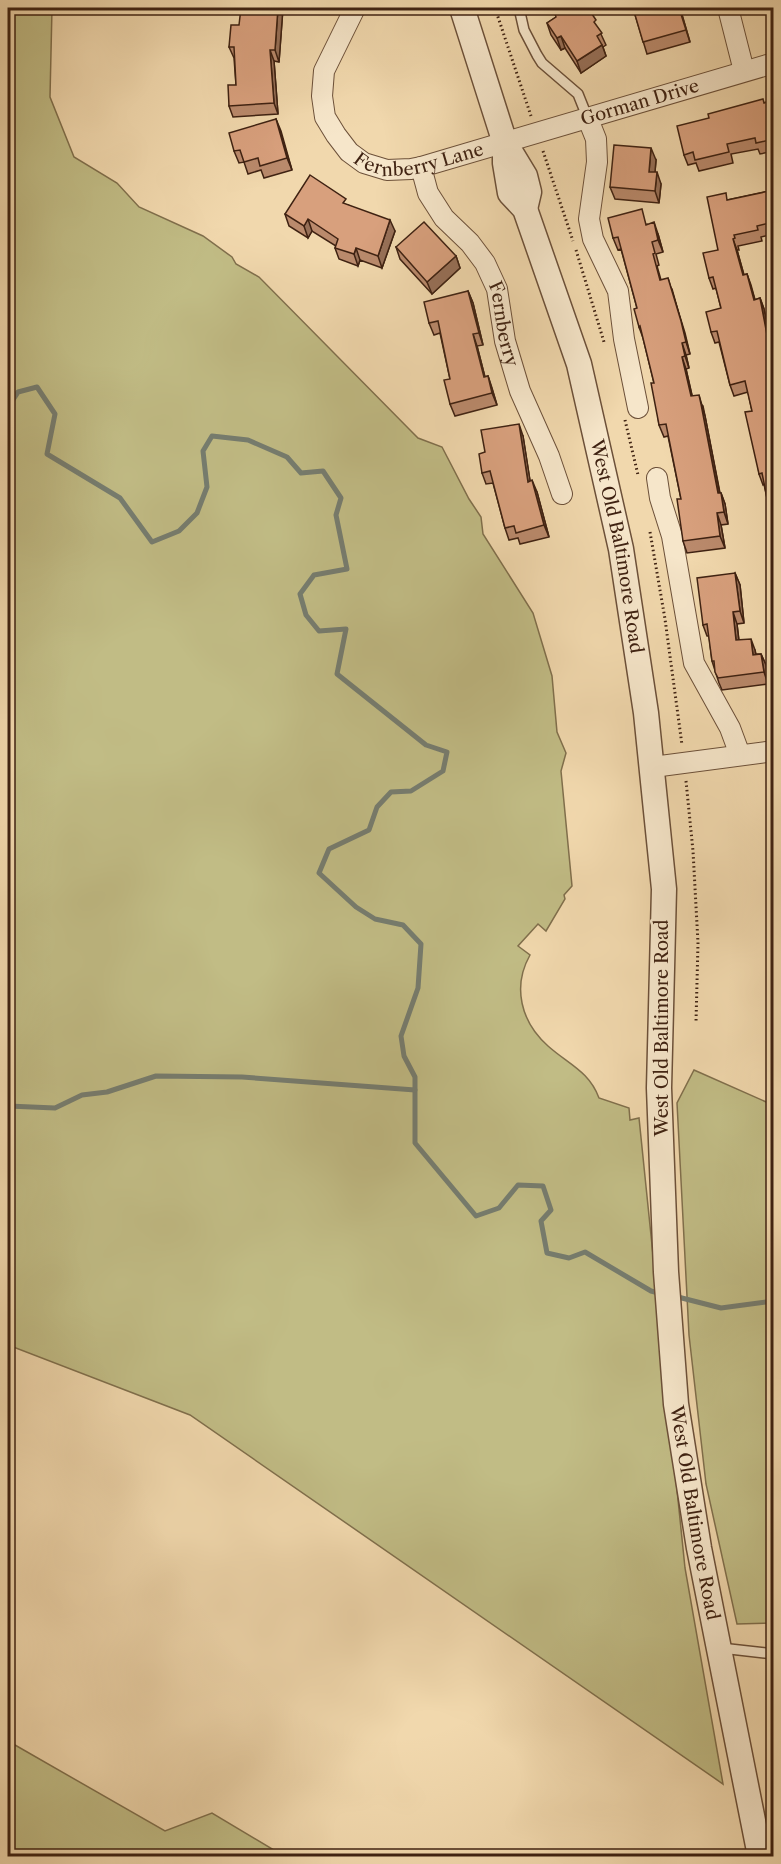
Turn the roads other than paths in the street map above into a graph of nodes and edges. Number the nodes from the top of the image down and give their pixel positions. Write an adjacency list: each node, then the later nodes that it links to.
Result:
1 (355, 8): 9 (street, Fernberry Lane)
2 (462, 8): 8 (street, West Old Baltimore Road)
3 (519, 8): 7 (lane)
4 (728, 8): 6 (street)
5 (774, 63): 6 (street, Gorman Drive)
6 (744, 71): 7 (street, Gorman Drive)
7 (588, 118): 8 (street, Gorman Drive); 10 (street)
8 (506, 142): 9 (street, Fernberry Lane); 15 (street, West Old Baltimore Road)
9 (421, 167): 12 (street, Fernberry)
10 (638, 408)
11 (657, 477): 14 (street)
12 (562, 494)
13 (774, 751): 14 (street)
14 (740, 755): 15 (street)
15 (653, 767): 16 (street, West Old Baltimore Road)
16 (718, 1648): 17 (lane); 18 (street, West Old Baltimore Road)
17 (774, 1654)
18 (760, 1857)

